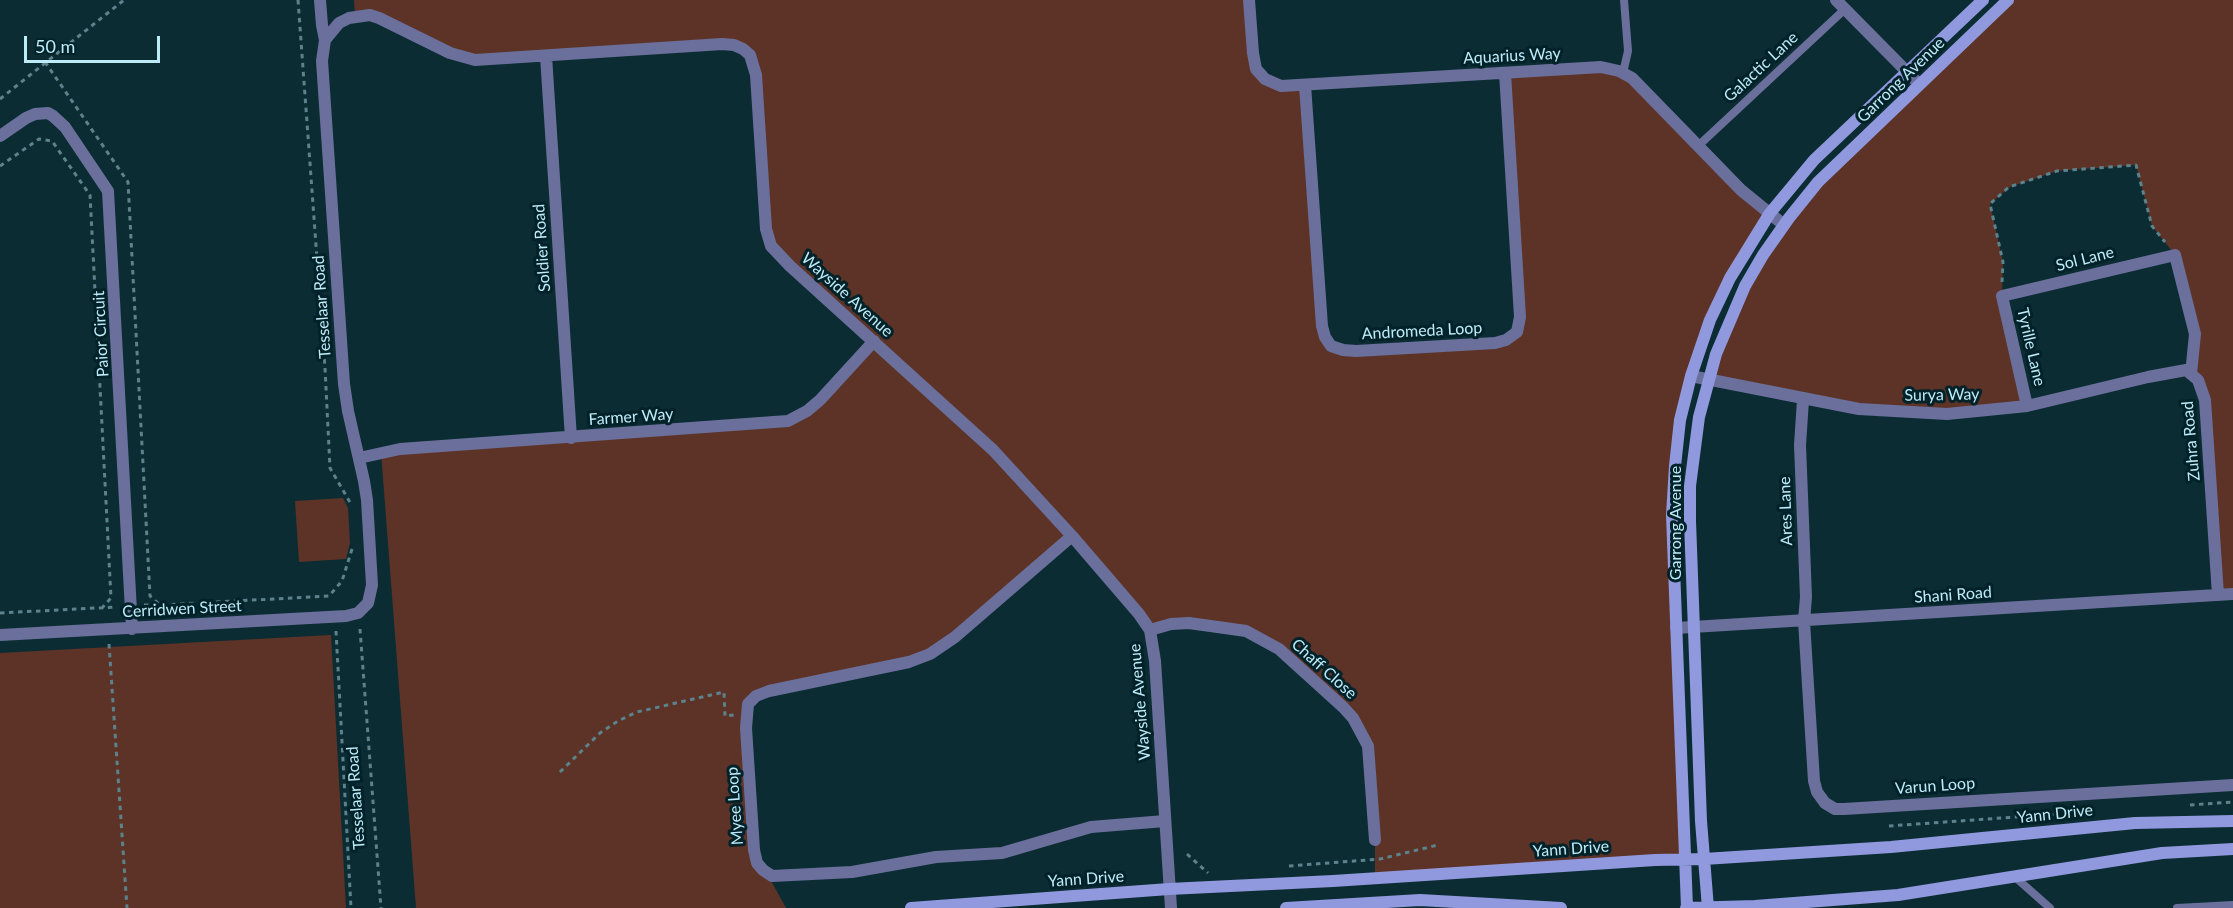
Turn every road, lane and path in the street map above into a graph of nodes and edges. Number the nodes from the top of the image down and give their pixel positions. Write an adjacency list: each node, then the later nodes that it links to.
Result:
1 (124, 0): 11 (path)
2 (298, 0): 33 (path)
3 (320, 0): 9 (street, Tesselaar Road)
4 (1250, 0): 16 (street, Aquarius Way)
5 (1624, 0): 14 (lane)
6 (1983, 0): 12 (street, Garrong Avenue)
7 (2008, 0): 15 (street, Garrong Avenue)
8 (1840, 5): 12 (street); 19 (lane, Galactic Lane)
9 (325, 40): 10 (street, Wayside Avenue); 32 (street, Tesselaar Road)
10 (546, 56): 25 (street, Wayside Avenue); 31 (street, Soldier Road)
11 (45, 62): 17 (path); 38 (path)
12 (1908, 71): 15 (street); 21 (street, Garrong Avenue)
13 (1505, 73): 14 (street, Aquarius Way); 16 (street, Aquarius Way); 16 (street, Andromeda Loop)
14 (1623, 73): 19 (street, Aquarius Way)
15 (1919, 84): 22 (street, Garrong Avenue)
16 (1305, 85)
17 (0, 99)
18 (0, 136): 39 (street, Paior Circuit)
19 (1698, 146): 21 (street, Aquarius Way)
20 (0, 166): 40 (path)
21 (1770, 213): 22 (street, Aquarius Way); 27 (street, Garrong Avenue)
22 (1784, 225): 28 (street, Garrong Avenue)
23 (2175, 255): 24 (street, Sol Lane); 24 (path); 26 (street)
24 (2002, 296): 30 (street, Tyrille Lane)
25 (874, 341): 31 (street, Farmer Way); 34 (street, Wayside Avenue)
26 (2191, 374): 30 (street, Surya Way); 37 (street, Zuhra Road)
27 (1690, 376): 28 (street, Surya Way); 47 (street, Garrong Avenue)
28 (1708, 380): 29 (street, Surya Way); 45 (street, Garrong Avenue)
29 (1803, 400): 30 (street, Surya Way); 44 (street, Ares Lane)
30 (2027, 406)
31 (571, 438): 32 (street, Farmer Way)
32 (359, 458): 41 (street, Tesselaar Road)
33 (352, 514)
34 (1072, 536): 49 (street, Wayside Avenue); 51 (street)
35 (354, 546): 38 (path)
36 (2233, 594): 37 (street, Shani Road)
37 (2218, 595): 44 (street, Shani Road)
38 (160, 605): 39 (path)
39 (131, 606): 40 (path); 46 (street, Paior Circuit)
40 (102, 608): 42 (path)
41 (362, 611): 43 (street, Cerridwen Street); 70 (path, Tesselaar Road)
42 (0, 613)
43 (336, 617): 46 (street, Cerridwen Street); 69 (path)
44 (1804, 621): 45 (street, Shani Road); 53 (street, Varun Loop)
45 (1694, 627): 47 (street, Shani Road); 60 (street, Garrong Avenue)
46 (132, 628): 48 (street, Cerridwen Street)
47 (1676, 628): 61 (street, Garrong Avenue)
48 (108, 630): 50 (street, Cerridwen Street); 68 (path)
49 (1150, 630): 54 (street, Wayside Avenue); 56 (street, Chaff Close)
50 (0, 635)
51 (746, 714): 52 (path); 54 (street, Myee Loop)
52 (560, 772)
53 (2233, 785)
54 (1165, 821): 65 (street, Wayside Avenue)
55 (2233, 821): 60 (street, Yann Drive)
56 (1375, 840)
57 (1438, 845): 62 (path)
58 (2233, 849): 64 (street)
59 (1188, 854): 63 (path)
60 (1704, 859): 61 (street, Yann Drive); 76 (street, Garrong Avenue)
61 (1686, 860): 65 (street, Yann Drive); 75 (street, Garrong Avenue)
62 (1288, 866)
63 (1219, 872)
64 (2015, 877): 76 (street); 77 (lane)
65 (1169, 889): 71 (street, Yann Drive); 72 (street, Wayside Avenue)
66 (2233, 904): 78 (lane)
67 (1382, 905): 73 (street); 74 (street)
68 (127, 908)
69 (351, 908)
70 (381, 908)
71 (911, 908)
72 (1171, 908)
73 (1286, 908)
74 (1561, 908)
75 (1687, 908): 76 (street)
76 (1708, 908)
77 (2050, 908)
78 (2177, 908)

